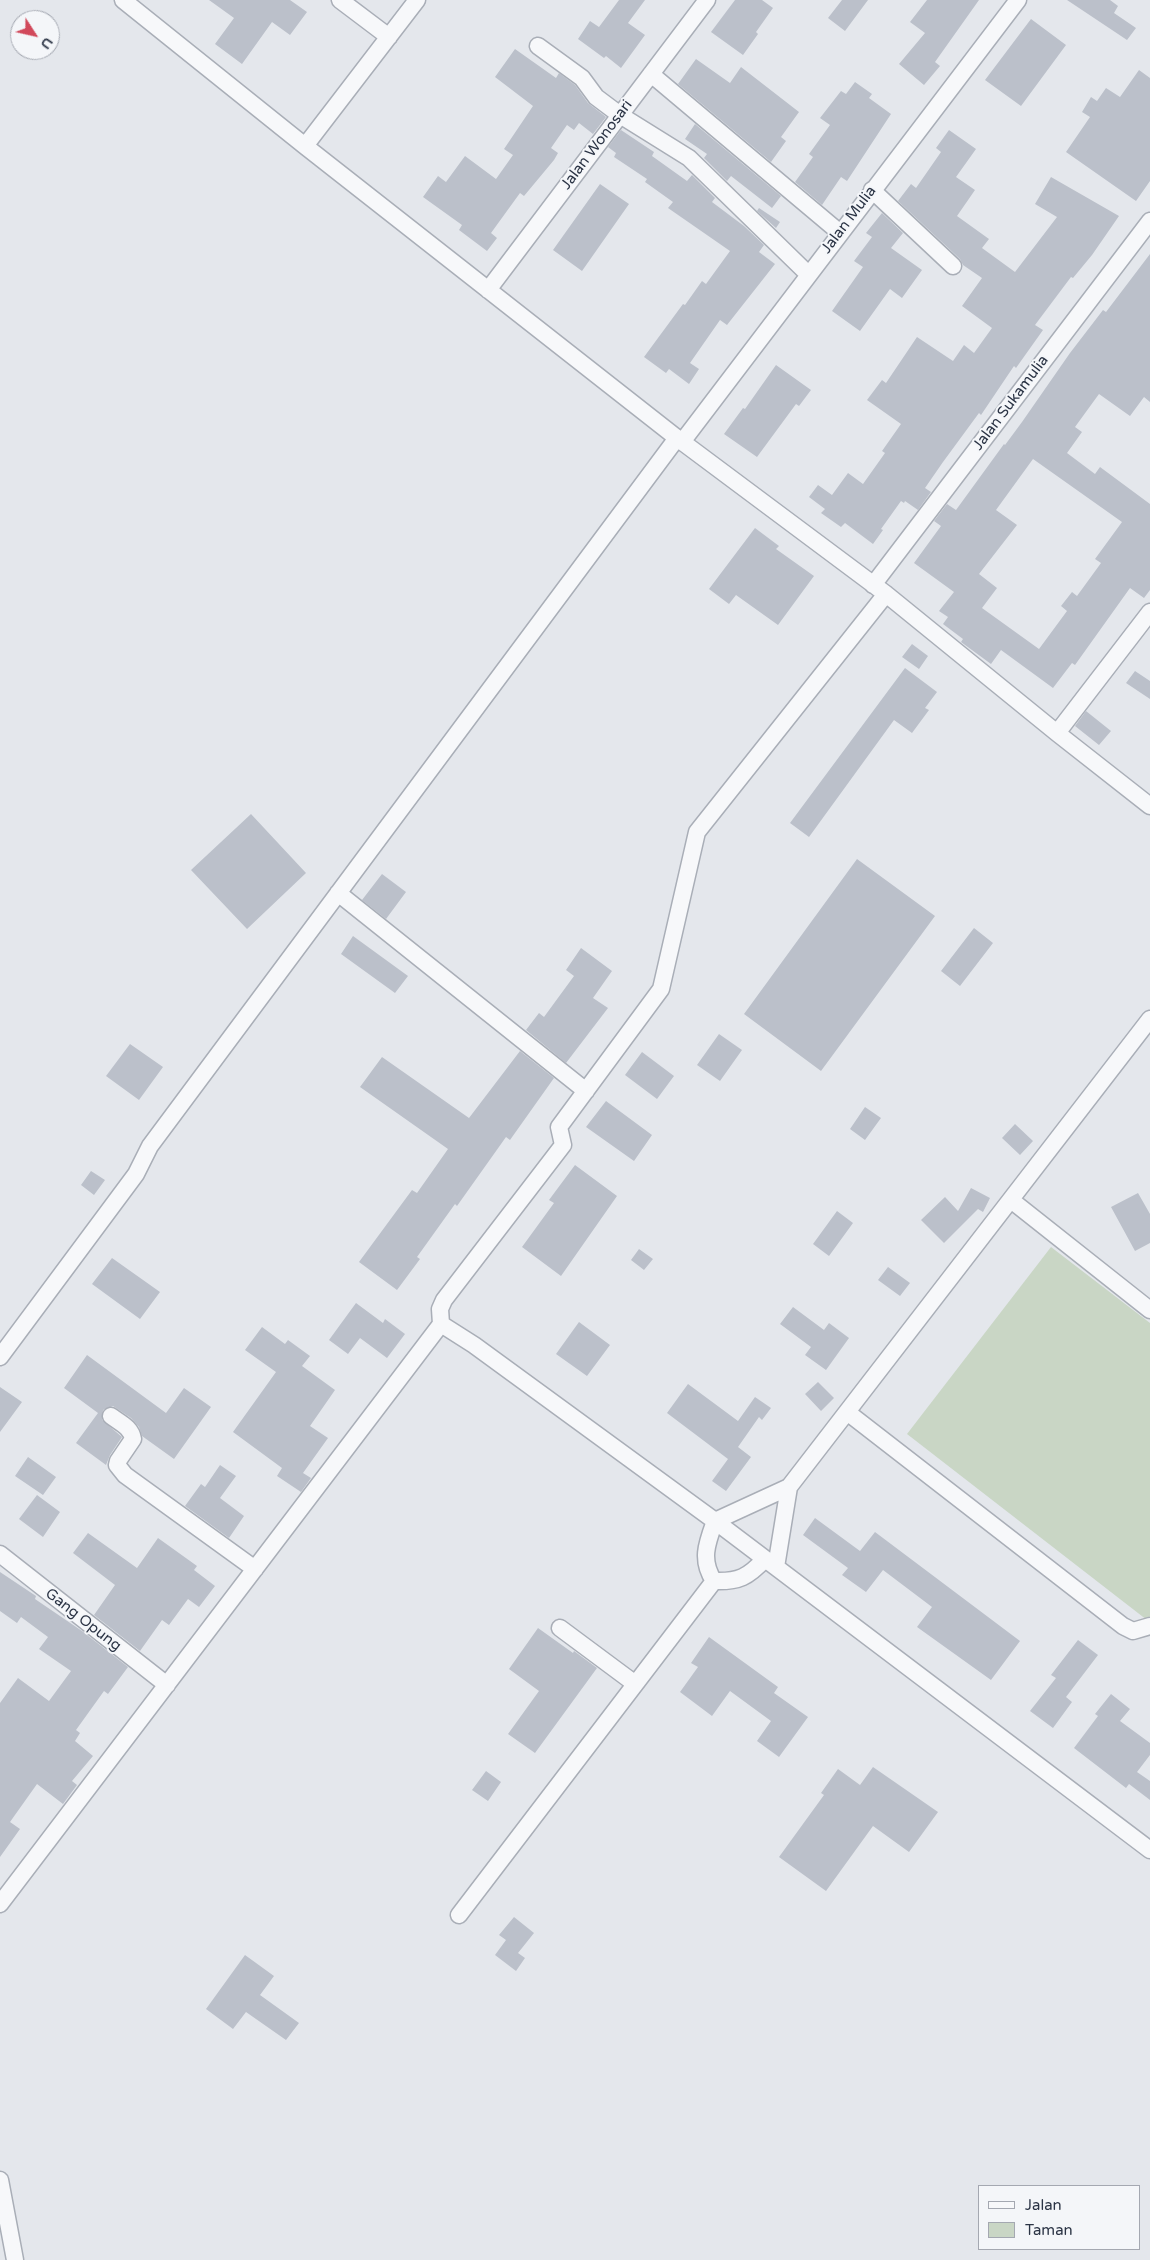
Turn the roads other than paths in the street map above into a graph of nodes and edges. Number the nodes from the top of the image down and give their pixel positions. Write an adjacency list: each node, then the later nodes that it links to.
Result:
1 (123, 0): 10 (street)
2 (340, 0): 6 (street)
3 (417, 0): 6 (street)
4 (707, 0): 8 (street, Jalan Wonosari)
5 (1018, 0): 11 (street, Jalan Mulia)
6 (389, 38): 10 (street)
7 (538, 46): 9 (street)
8 (651, 74): 9 (street, Jalan Wonosari); 13 (street)
9 (620, 115): 15 (street); 16 (street, Jalan Wonosari)
10 (305, 146): 16 (street)
11 (872, 190): 13 (street, Jalan Mulia); 14 (street)
12 (1150, 221): 18 (street, Jalan Sukamulia)
13 (839, 232): 15 (street, Jalan Mulia)
14 (953, 266)
15 (808, 274): 17 (street, Jalan Mulia)
16 (488, 290): 17 (street)
17 (679, 440): 18 (street); 22 (street, Jalan Mulia)
18 (879, 590): 20 (street); 24 (street, Jalan Sukamulia)
19 (1150, 612): 20 (street)
20 (1056, 733): 21 (street)
21 (1150, 806)
22 (338, 894): 24 (street); 28 (street, Jalan Mulia)
23 (1150, 1019): 25 (street)
24 (586, 1091): 27 (street, Jalan Sukamulia)
25 (1011, 1200): 26 (street); 29 (street)
26 (1150, 1310)
27 (441, 1324): 32 (street); 35 (street)
28 (0, 1357)
29 (847, 1412): 31 (street); 37 (street)
30 (111, 1416): 35 (street)
31 (789, 1487): 32 (street); 34 (street)
32 (715, 1521): 34 (street); 36 (street)
33 (0, 1554): 40 (street, Gang Opung)
34 (771, 1563): 36 (street); 41 (street)
35 (255, 1569): 40 (street)
36 (714, 1581): 39 (street)
37 (1150, 1626)
38 (560, 1628): 39 (street)
39 (634, 1683): 43 (street)
40 (166, 1685): 42 (street)
41 (1150, 1850)
42 (0, 1904)
43 (459, 1916)
44 (0, 2180): 45 (street)
45 (14, 2260)

